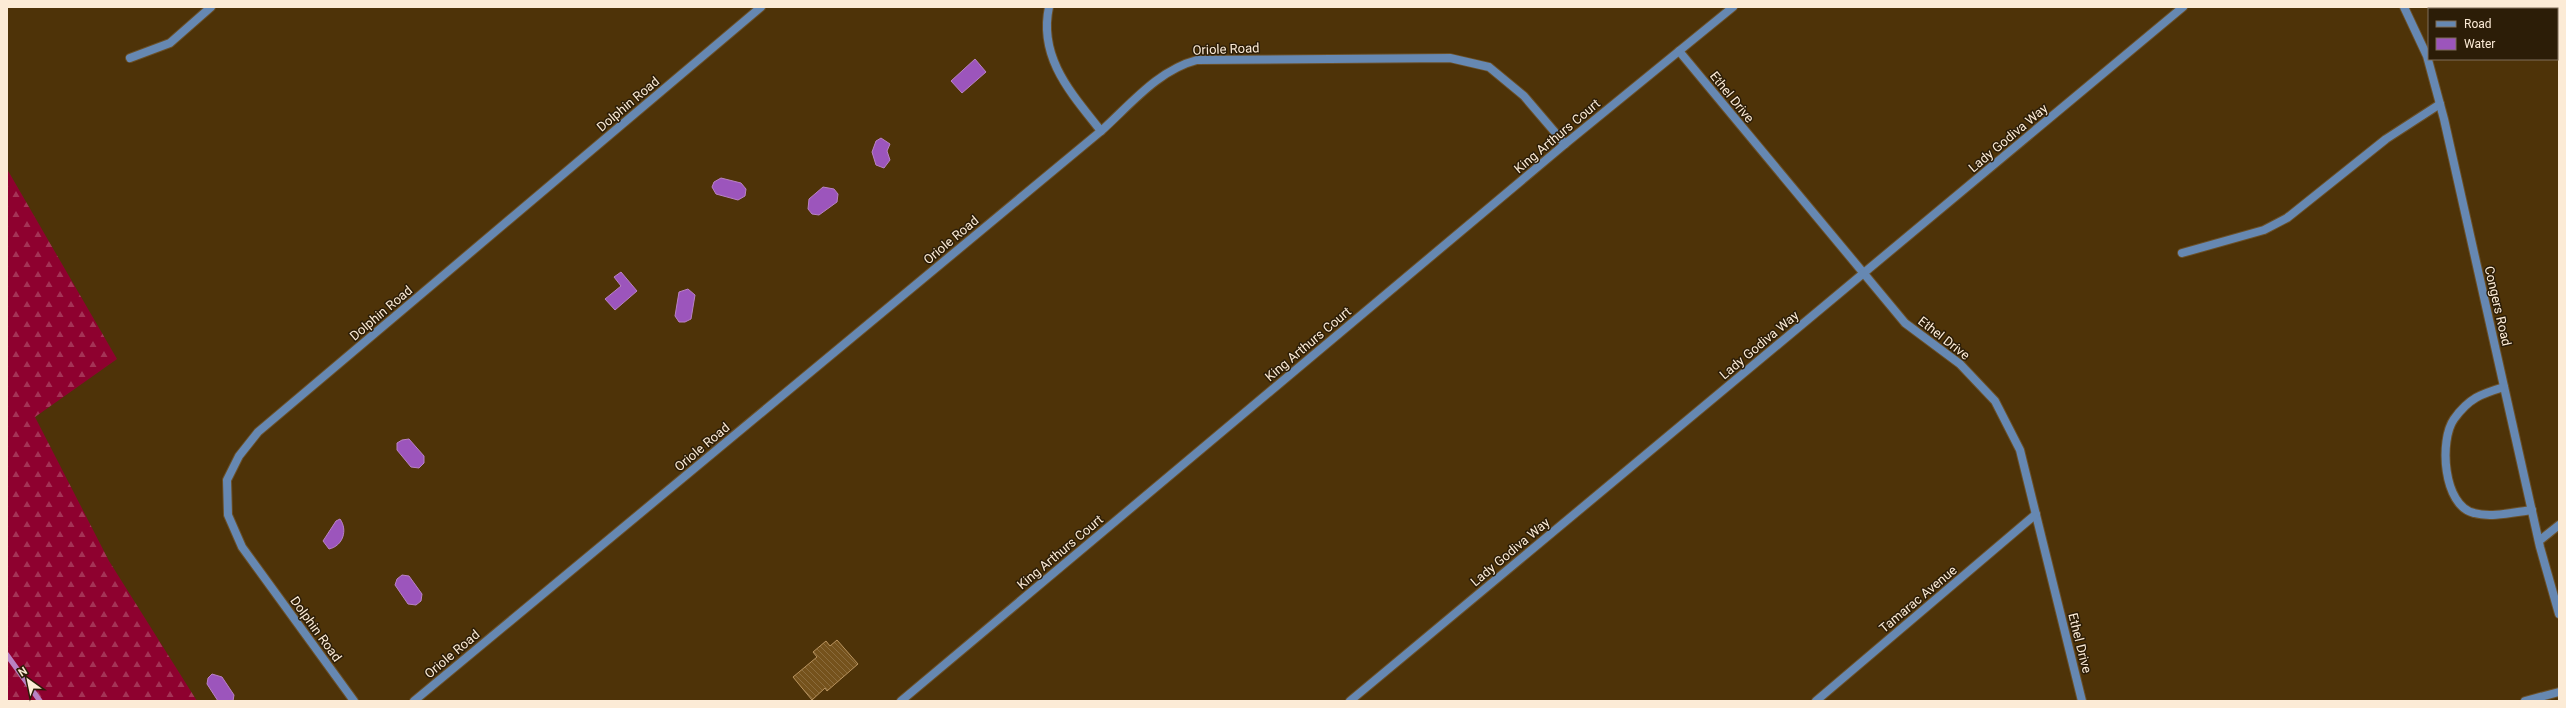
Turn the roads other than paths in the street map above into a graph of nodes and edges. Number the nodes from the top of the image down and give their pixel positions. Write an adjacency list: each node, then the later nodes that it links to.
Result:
1 (211, 7): 8 (street)
2 (761, 7): 23 (street, Dolphin Road)
3 (1049, 7): 12 (street)
4 (1733, 7): 7 (street, King Arthurs Court)
5 (2183, 7): 15 (street, Lady Godiva Way)
6 (2404, 7): 10 (street, Congers Road)
7 (1679, 51): 13 (street, King Arthurs Court); 15 (street, Ethel Drive)
8 (130, 58)
9 (2428, 60): 11 (street, Congers Road)
10 (2428, 60)
11 (2440, 104): 14 (street); 16 (street, Congers Road)
12 (1101, 131): 13 (street, Oriole Road); 24 (street, Oriole Road)
13 (1565, 144): 25 (street, King Arthurs Court)
14 (2182, 253)
15 (1863, 275): 18 (street, Ethel Drive); 26 (street, Lady Godiva Way)
16 (2504, 387): 17 (street, Congers Road); 17 (street)
17 (2532, 510): 20 (street, Congers Road)
18 (2036, 514): 27 (street, Tamarac Avenue); 28 (street, Ethel Drive)
19 (2559, 525): 20 (street)
20 (2539, 541): 21 (street, Congers Road)
21 (2559, 614)
22 (2559, 692): 29 (street)
23 (354, 701)
24 (414, 701)
25 (901, 701)
26 (1350, 701)
27 (1816, 701)
28 (2082, 701)
29 (2525, 701)

